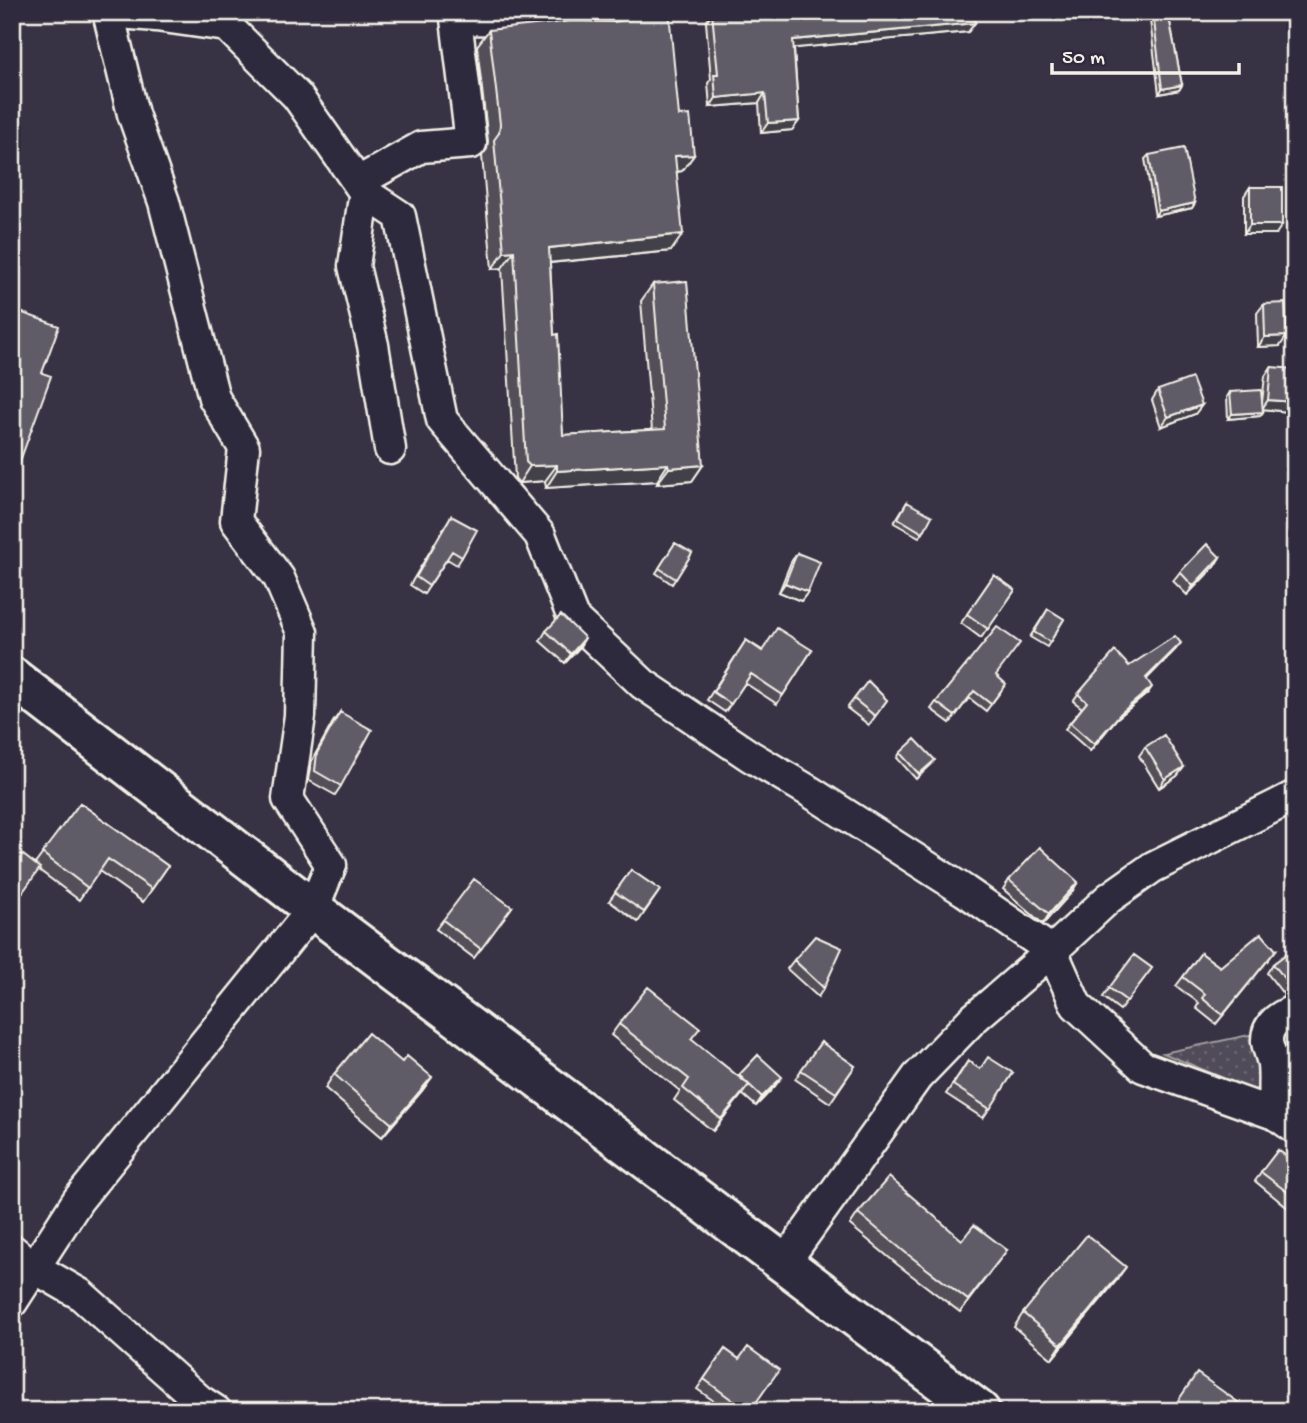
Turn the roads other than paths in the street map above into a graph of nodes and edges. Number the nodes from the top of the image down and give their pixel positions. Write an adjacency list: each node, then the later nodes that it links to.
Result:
1 (642, 12): 2 (street)
2 (365, 193): 3 (street); 6 (street); 7 (street)
3 (390, 449)
4 (12, 677): 6 (main road)
5 (1295, 796): 7 (street)
6 (313, 909): 10 (street); 11 (main road)
7 (1052, 951): 9 (street); 11 (street)
8 (1295, 1010): 9 (street)
9 (1286, 1121)
10 (23, 1259): 12 (street); 13 (street)
11 (784, 1263): 14 (main road)
12 (12, 1302)
13 (216, 1411)
14 (980, 1411)

